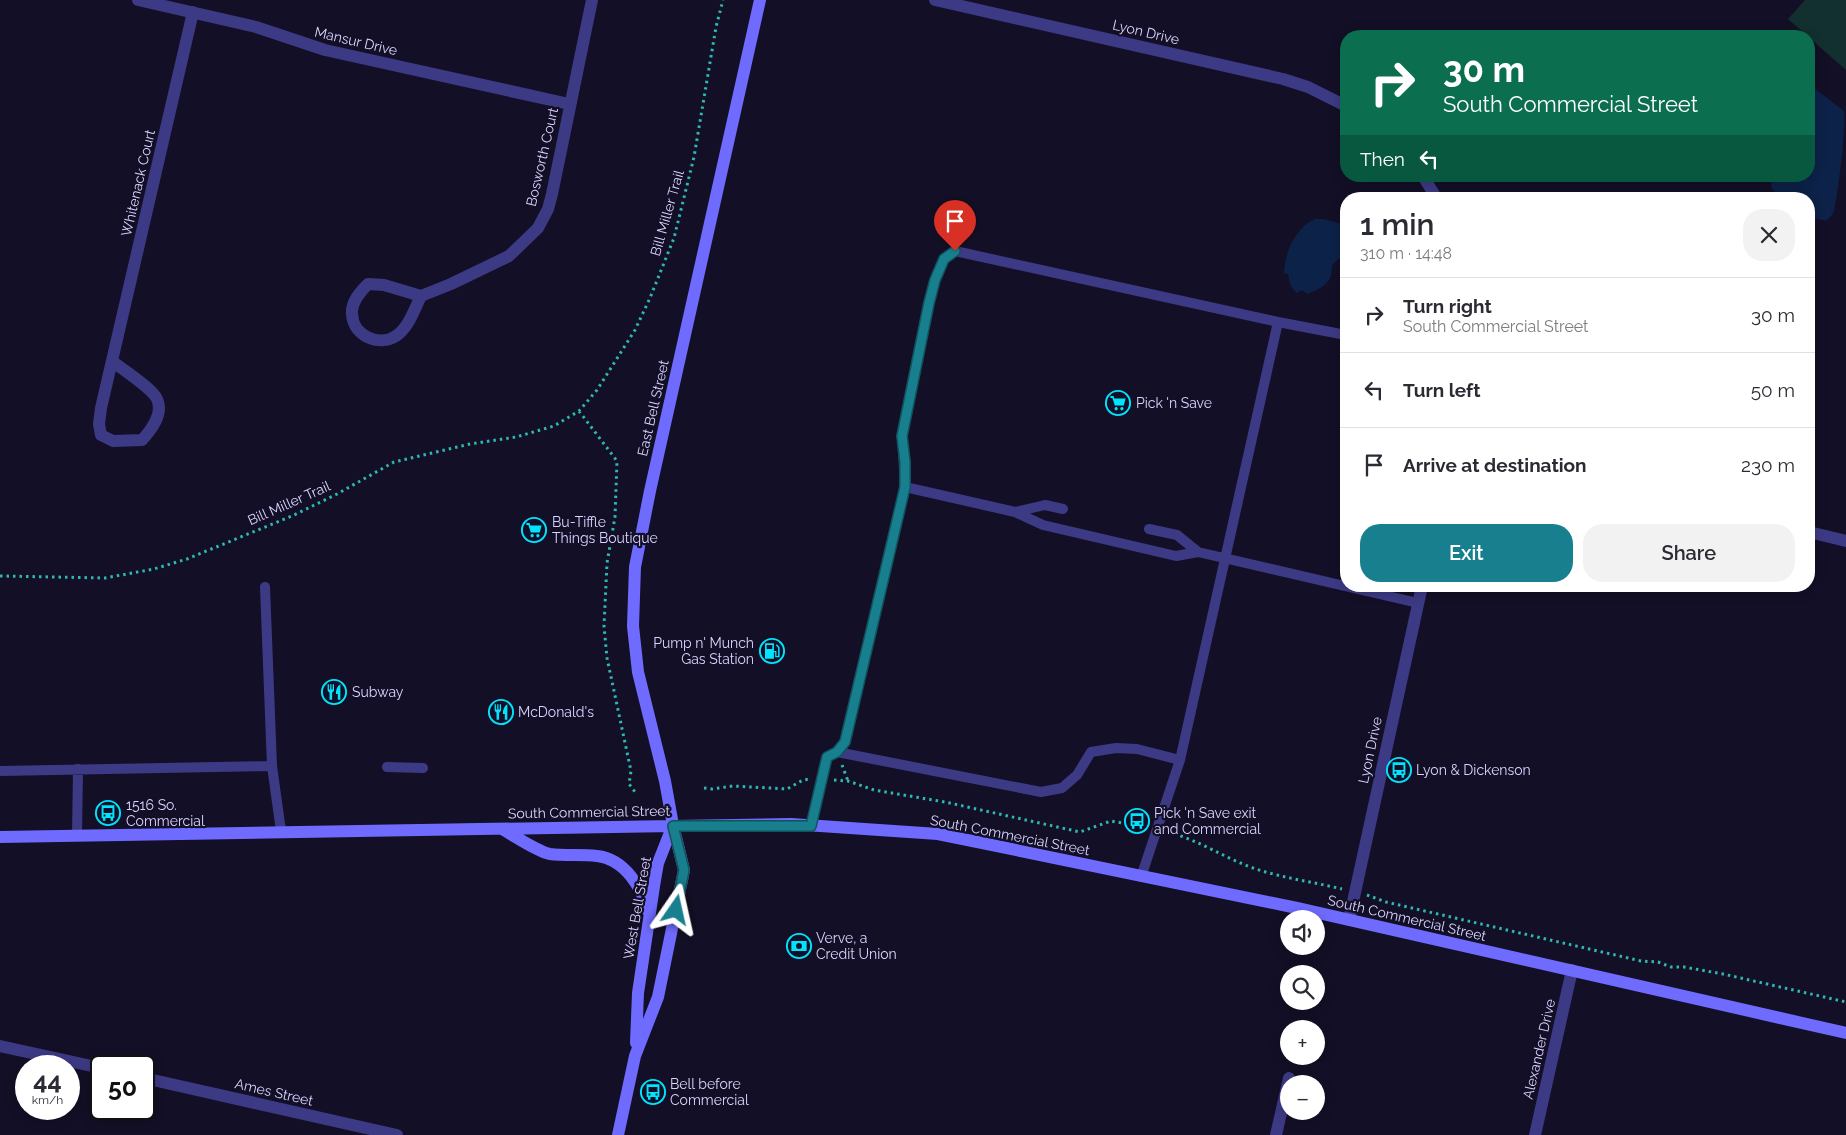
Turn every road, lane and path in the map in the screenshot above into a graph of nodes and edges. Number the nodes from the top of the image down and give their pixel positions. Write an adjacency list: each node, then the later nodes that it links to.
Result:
1 (138, 0): 6 (street, Mansur Drive)
2 (592, 0): 8 (street, Bosworth Court)
3 (723, 0): 13 (path, Bill Miller Trail)
4 (760, 0): 38 (main road, East Bell Street)
5 (934, 0): 7 (street, Lyon Drive)
6 (193, 12): 8 (street, Mansur Drive); 12 (street, Whitenack Court)
7 (1340, 103)
8 (570, 104): 9 (street, Bosworth Court)
9 (421, 296): 9 (street)
10 (1278, 322): 11 (lane); 14 (lane); 21 (lane)
11 (1340, 334)
12 (112, 361): 12 (street, Whitenack Court)
13 (580, 411): 22 (path, Bill Miller Trail); 37 (path)
14 (905, 487): 16 (lane); 28 (lane)
15 (1063, 509): 16 (lane)
16 (1016, 512): 20 (lane)
17 (1150, 529): 20 (lane)
18 (1815, 533): 19 (street)
19 (1846, 541)
20 (1198, 552): 21 (lane)
21 (1226, 559): 23 (lane); 29 (lane)
22 (0, 576)
23 (1340, 586)
24 (264, 587): 30 (lane)
25 (1367, 592): 27 (lane)
26 (1421, 592): 27 (street, Lyon Drive)
27 (1418, 604): 46 (street, Lyon Drive)
28 (837, 752): 29 (lane); 35 (lane)
29 (1180, 760): 41 (lane)
30 (272, 766): 33 (lane); 42 (lane)
31 (387, 767): 32 (lane)
32 (423, 768)
33 (78, 769): 34 (lane); 43 (lane)
34 (0, 771)
35 (822, 779): 36 (path); 39 (lane); 41 (path)
36 (704, 788)
37 (635, 792)
38 (673, 826): 39 (main road, South Commercial Street); 40 (main road, South Commercial Street); 47 (main road, West Bell Street); 53 (main road, West Bell Street)
39 (811, 826): 45 (main road, South Commercial Street)
40 (499, 828): 42 (main road, South Commercial Street); 47 (main road)
41 (1156, 829): 45 (lane); 46 (path)
42 (280, 831): 43 (main road, South Commercial Street)
43 (77, 835): 44 (main road, South Commercial Street)
44 (0, 837)
45 (1141, 876): 48 (main road, South Commercial Street)
46 (1355, 892): 48 (street, Lyon Drive); 50 (path)
47 (649, 915): 53 (main road, West Bell Street)
48 (1349, 920): 49 (main road, South Commercial Street)
49 (1572, 970): 51 (main road, South Commercial Street); 60 (street, Alexander Drive)
50 (1846, 1002)
51 (1846, 1033)
52 (0, 1046): 54 (street)
53 (635, 1056): 58 (main road, West Bell Street)
54 (90, 1066)
55 (155, 1080): 57 (street, Ames Street)
56 (1280, 1117): 59 (street)
57 (397, 1135)
58 (618, 1135)
59 (1276, 1135)
60 (1535, 1135)

